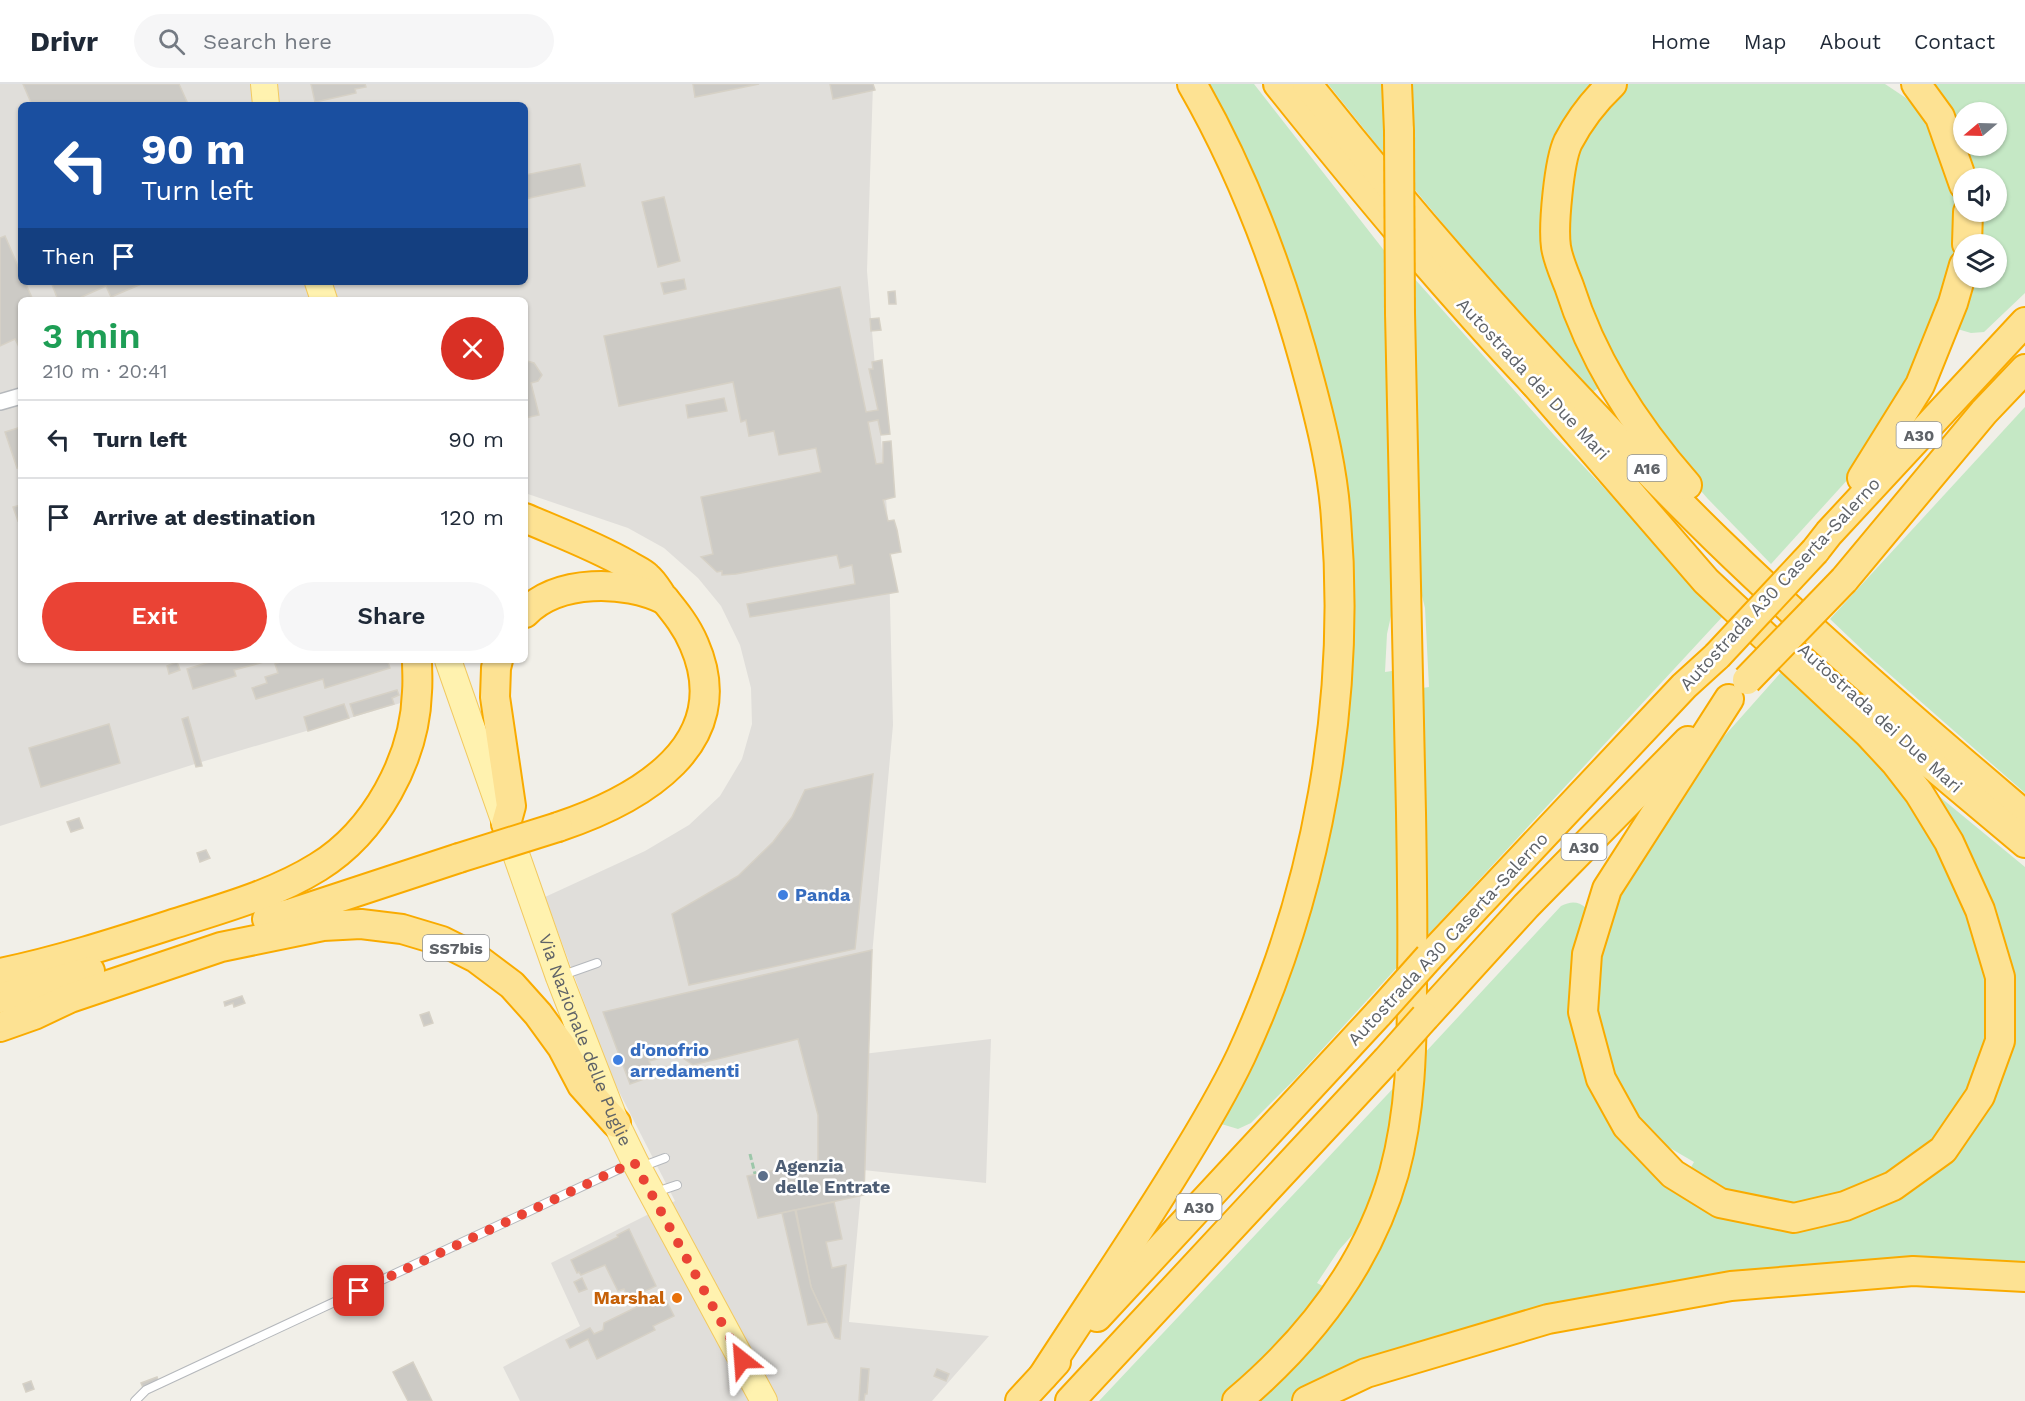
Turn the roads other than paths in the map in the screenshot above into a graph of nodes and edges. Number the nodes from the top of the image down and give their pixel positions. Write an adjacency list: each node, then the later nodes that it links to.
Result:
1 (264, 84): 8 (main road)
2 (1192, 84): 44 (highway)
3 (1278, 84): 13 (highway, Autostrada dei Due Mari / A16)
4 (1307, 84): 24 (highway, Autostrada dei Due Mari / A16)
5 (1397, 84): 49 (highway, bridge)
6 (1612, 84): 24 (highway)
7 (1916, 84): 9 (highway)
8 (266, 102)
9 (1958, 168)
10 (1957, 288): 17 (highway)
11 (2025, 322): 17 (highway, Autostrada A30 Caserta-Salerno / A30)
12 (2025, 369): 23 (highway, Autostrada A30 Caserta-Salerno / A30, bridge)
13 (1530, 379): 23 (highway); 26 (highway, Autostrada dei Due Mari / A16)
14 (18, 397): 15 (street)
15 (0, 402)
16 (528, 519): 18 (highway, SS7bis)
17 (1822, 542): 44 (highway, Autostrada A30 Caserta-Salerno / A30, bridge)
18 (665, 600): 19 (highway); 27 (highway, SS7bis, bridge)
19 (528, 610)
20 (417, 663): 29 (highway)
21 (449, 663): 25 (main road, Via Nazionale delle Puglie / SS7bis)
22 (497, 663): 25 (highway, SS7bis)
23 (1738, 690): 48 (highway, Autostrada A30 Caserta-Salerno / A30, bridge)
24 (2025, 813)
25 (506, 824): 32 (main road, Via Nazionale delle Puglie / SS7bis)
26 (2025, 843)
27 (292, 913): 28 (highway, SS7bis); 34 (highway, SS7bis)
28 (221, 947): 35 (highway, SS7bis); 38 (highway, SS7bis)
29 (55, 961): 31 (highway); 33 (highway)
30 (597, 963): 32 (lane)
31 (0, 973)
32 (559, 977): 38 (main road, Via Nazionale delle Puglie / SS7bis)
33 (0, 986)
34 (0, 998)
35 (70, 998): 36 (highway, SS7bis); 37 (highway)
36 (0, 1015)
37 (0, 1027)
38 (616, 1124): 40 (main road, Via Nazionale delle Puglie / SS7bis)
39 (665, 1158): 40 (lane)
40 (637, 1165): 42 (main road, Via Nazionale delle Puglie / SS7bis); 45 (lane)
41 (677, 1185): 42 (lane)
42 (652, 1194): 46 (main road, Via Nazionale delle Puglie / SS7bis)
43 (2025, 1277): 50 (highway)
44 (1043, 1376): 47 (highway, Autostrada A30 Caserta-Salerno / A30)
45 (135, 1401)
46 (764, 1401)
47 (1020, 1401)
48 (1070, 1401)
49 (1237, 1401)
50 (1307, 1401)

